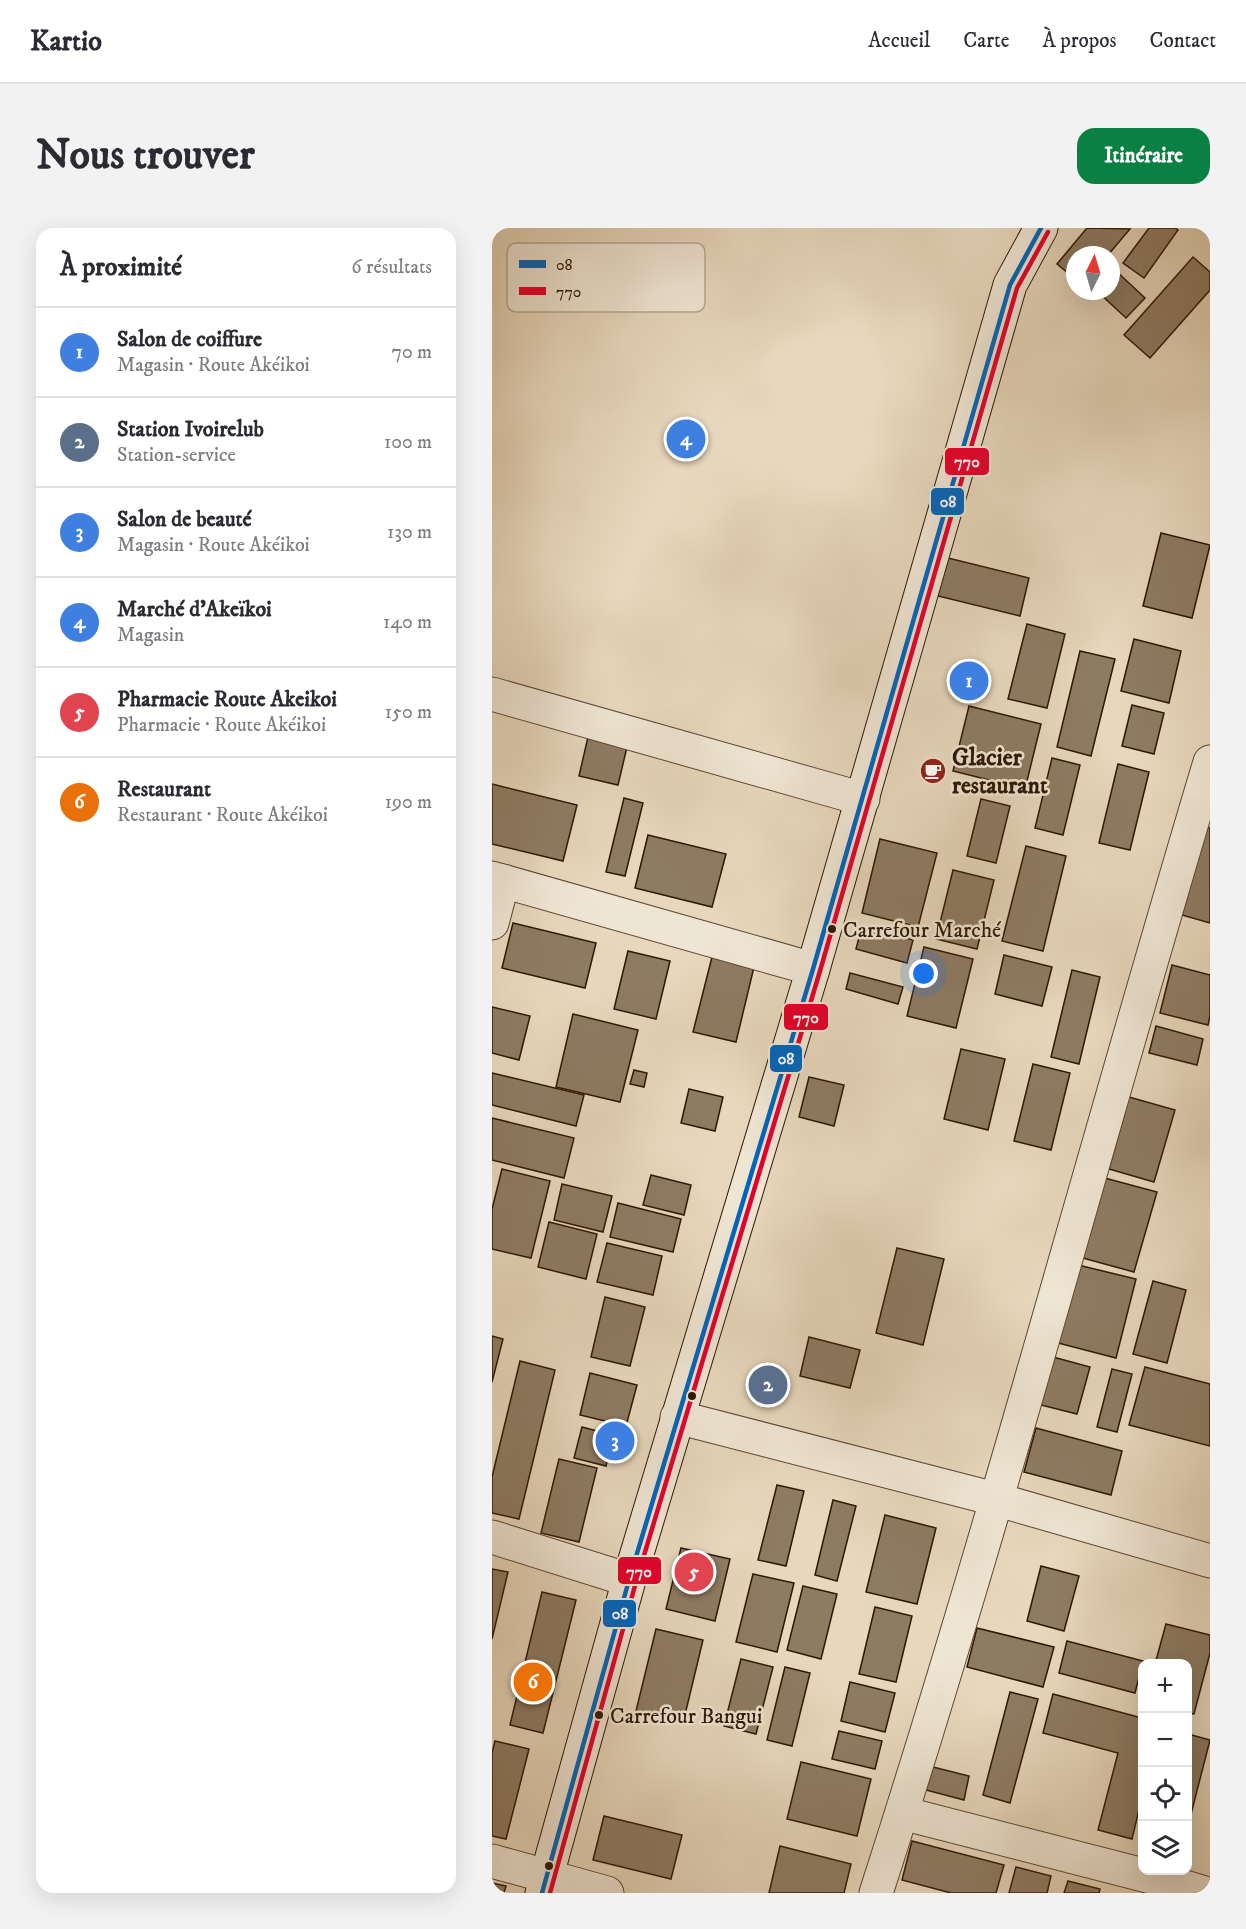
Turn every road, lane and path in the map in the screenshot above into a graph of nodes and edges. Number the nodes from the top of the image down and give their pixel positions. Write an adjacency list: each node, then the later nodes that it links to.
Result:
1 (1041, 228): 4 (street)
2 (492, 694): 4 (street)
3 (1210, 762): 9 (street)
4 (863, 799): 7 (street)
5 (498, 879): 6 (street); 7 (street)
6 (492, 923)
7 (813, 969): 8 (street)
8 (677, 1417): 9 (street); 12 (street)
9 (996, 1499): 11 (street); 13 (street)
10 (492, 1538): 12 (street)
11 (1210, 1560)
12 (628, 1580): 15 (street)
13 (902, 1813): 16 (street); 18 (street)
14 (492, 1861): 15 (street)
15 (545, 1885): 17 (street)
16 (1152, 1886): 19 (street)
17 (607, 1893)
18 (876, 1893)
19 (1205, 1893)

